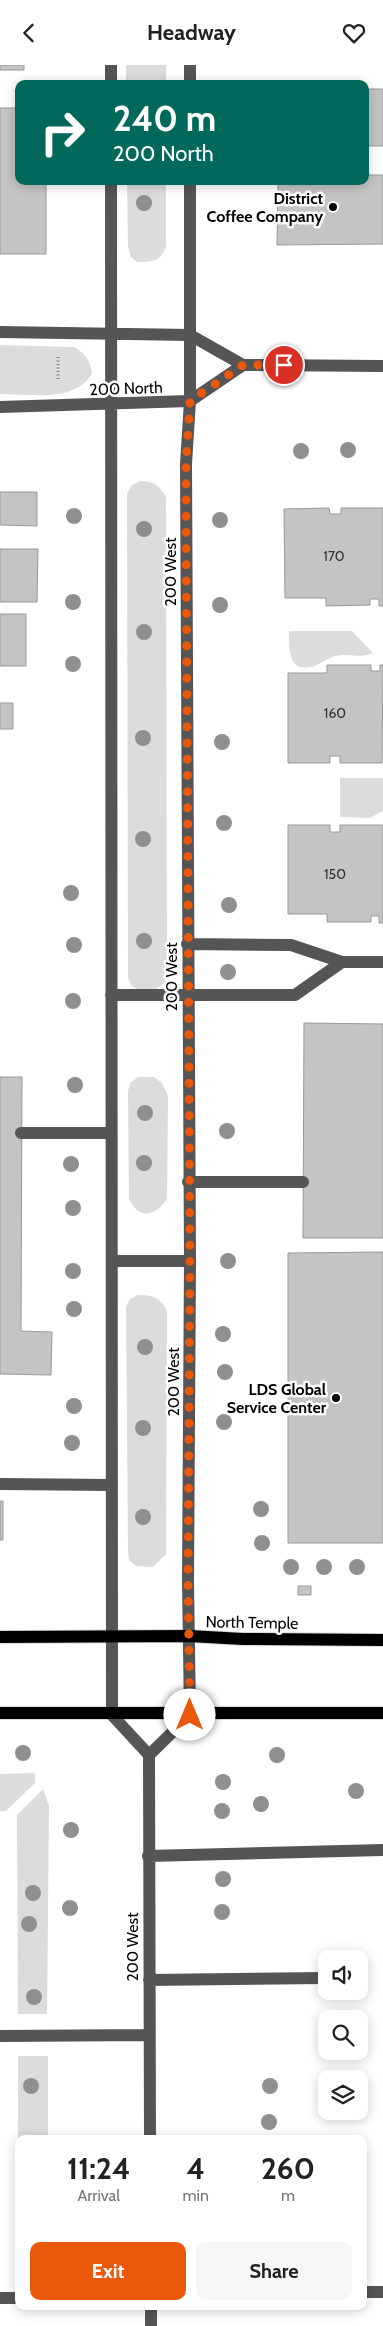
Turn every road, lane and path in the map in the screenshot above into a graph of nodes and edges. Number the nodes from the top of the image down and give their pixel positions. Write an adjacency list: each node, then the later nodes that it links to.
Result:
1 (111, 65): 3 (street)
2 (190, 65): 4 (street)
3 (111, 80)
4 (190, 80)
5 (111, 185): 8 (street)
6 (190, 185): 9 (street, 200 West)
7 (0, 332): 8 (street)
8 (111, 332): 9 (street); 15 (street)
9 (190, 335): 11 (street); 14 (street, 200 West)
10 (58, 349): 13 (path)
11 (243, 365): 12 (street); 14 (street)
12 (383, 365)
13 (58, 382)
14 (190, 401): 15 (street, 200 North); 17 (street, 200 West)
15 (111, 405): 16 (street, 200 North); 21 (street)
16 (0, 407)
17 (187, 943): 18 (street); 20 (street, 200 West)
18 (342, 962): 19 (street); 20 (street)
19 (383, 962)
20 (187, 994): 21 (street); 25 (street, 200 West)
21 (111, 995): 23 (street)
22 (21, 1133): 23 (street)
23 (111, 1133): 26 (street)
24 (303, 1182): 25 (street)
25 (188, 1183): 27 (street, 200 West)
26 (112, 1261): 27 (street); 29 (street)
27 (190, 1261): 32 (street, 200 West)
28 (0, 1484): 29 (street)
29 (112, 1485): 31 (street)
30 (0, 1637): 31 (main road, North Temple)
31 (112, 1637): 32 (main road, North Temple); 36 (street)
32 (189, 1637): 33 (main road, North Temple); 37 (street, 200 West)
33 (383, 1640)
34 (0, 1713): 36 (main road)
35 (383, 1713): 37 (main road)
36 (112, 1715): 37 (main road); 38 (street)
37 (190, 1715): 38 (street)
38 (148, 1755): 40 (street, 200 West)
39 (383, 1850): 40 (street)
40 (148, 1856): 42 (street, 200 West)
41 (318, 1978): 42 (street)
42 (149, 1980): 43 (street, 200 West)
43 (149, 2035): 44 (street); 45 (street, 200 West)
44 (0, 2036)
45 (150, 2135)
46 (367, 2292): 47 (street)
47 (383, 2292)
48 (0, 2298): 49 (street)
49 (15, 2298)
50 (151, 2310): 51 (street)
51 (151, 2326)

